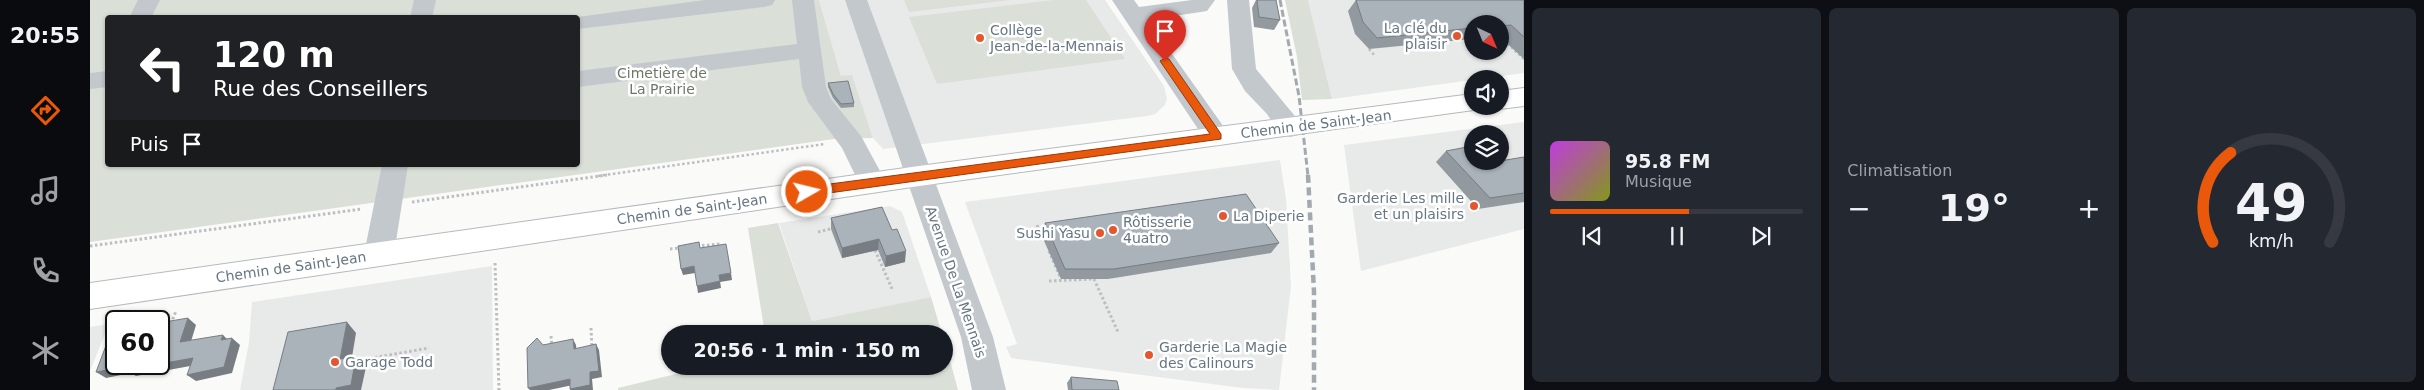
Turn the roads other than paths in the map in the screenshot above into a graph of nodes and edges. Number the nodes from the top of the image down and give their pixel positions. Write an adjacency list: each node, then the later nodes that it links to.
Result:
1 (149, 0): 10 (street)
2 (424, 0): 11 (street)
3 (764, 0): 8 (street)
4 (803, 0): 13 (street)
5 (856, 0): 23 (street, Avenue De La Mennais)
6 (1204, 0): 9 (street)
7 (1238, 0): 20 (street)
8 (701, 4): 12 (street)
9 (1128, 8): 21 (street)
10 (142, 15)
11 (422, 15)
12 (580, 22)
13 (809, 50): 15 (street); 24 (street)
14 (105, 79): 16 (street)
15 (580, 79)
16 (90, 81)
17 (1524, 97): 18 (main road)
18 (1509, 99)
19 (1464, 105): 20 (main road, Chemin de Saint-Jean)
20 (1290, 128): 21 (main road, Chemin de Saint-Jean)
21 (1217, 137): 23 (main road, Chemin de Saint-Jean)
22 (395, 167): 25 (street)
23 (919, 176): 24 (main road, Chemin de Saint-Jean); 27 (street, Avenue De La Mennais)
24 (872, 182): 25 (main road, Chemin de Saint-Jean)
25 (379, 254): 26 (main road, Chemin de Saint-Jean)
26 (90, 296)
27 (989, 390)

